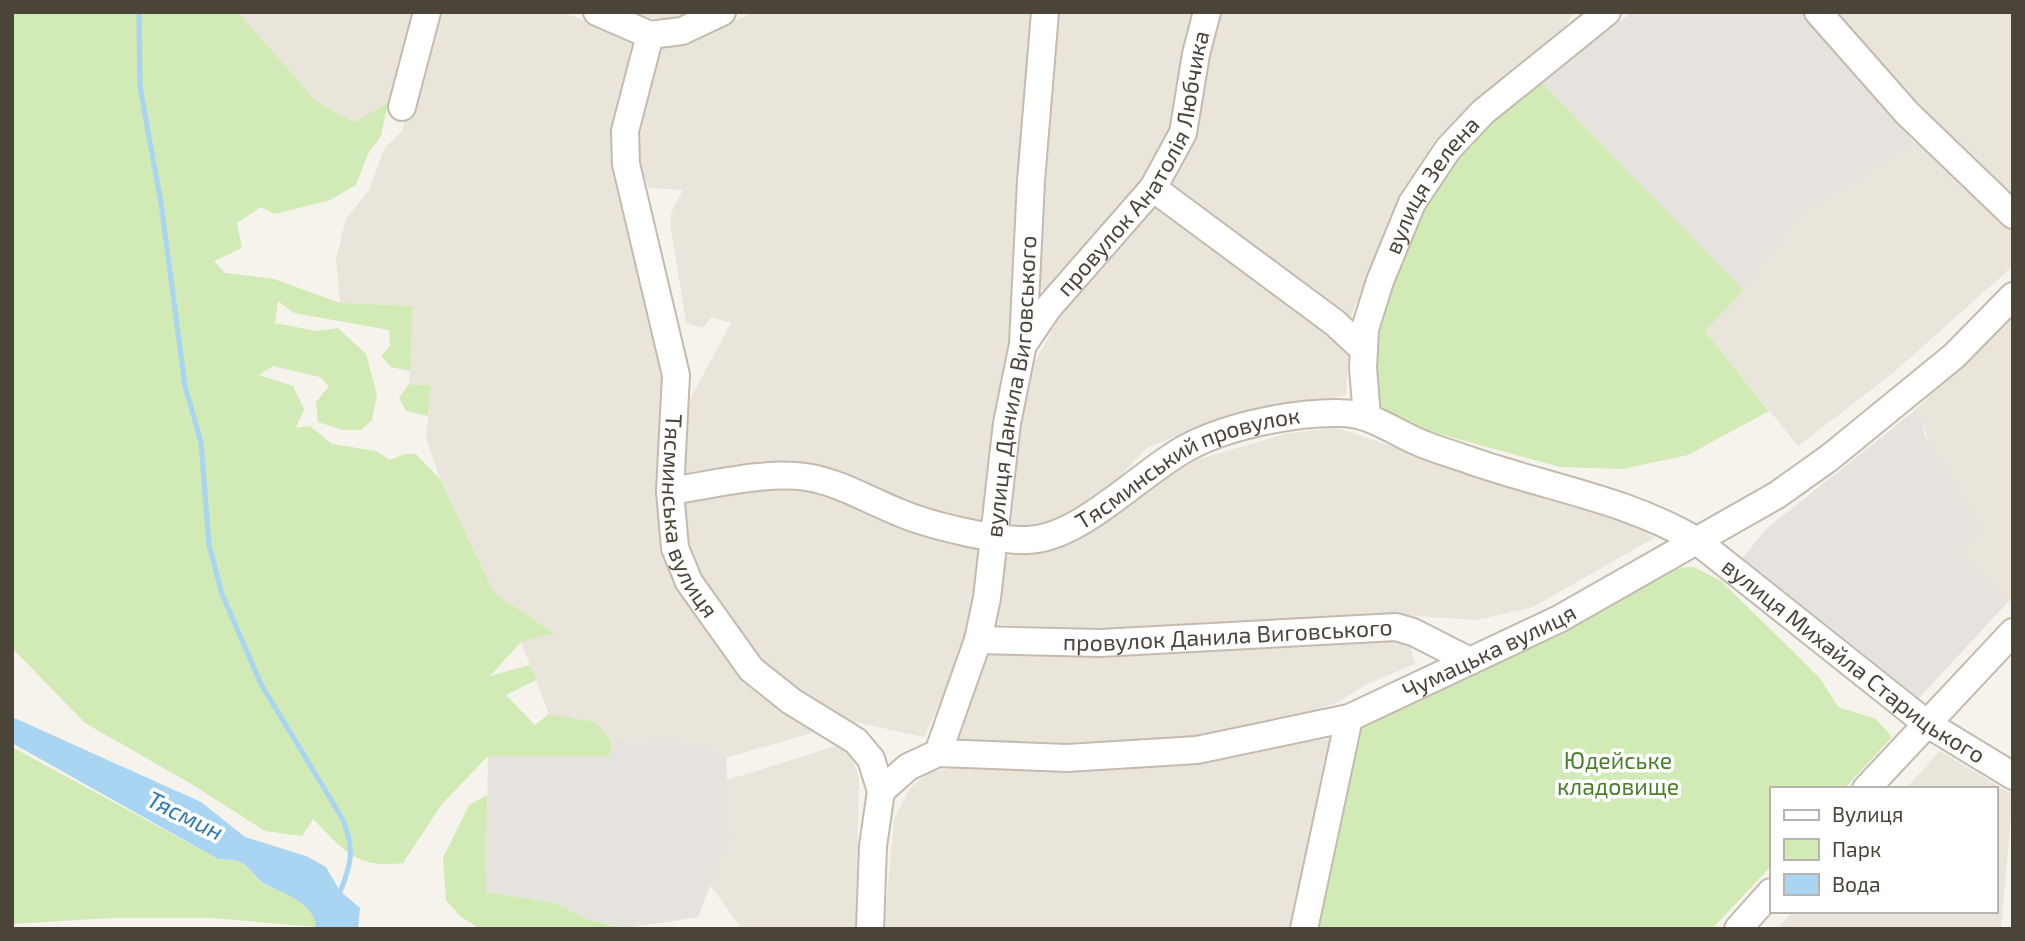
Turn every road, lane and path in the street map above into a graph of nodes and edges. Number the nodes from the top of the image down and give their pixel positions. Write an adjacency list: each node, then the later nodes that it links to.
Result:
1 (427, 12): 9 (street)
2 (597, 12): 8 (street)
3 (722, 12): 8 (street)
4 (1045, 12): 13 (street, вулиця Данила Виговського)
5 (1207, 12): 10 (street, провулок Анатолія Любчика)
6 (1607, 12): 14 (street, вулиця Зелена)
7 (1818, 12): 11 (street)
8 (650, 35): 16 (street, Тясминська вулиця)
9 (402, 107)
10 (1153, 188): 13 (street, провулок Анатолія Любчика); 14 (street)
11 (2013, 215)
12 (2013, 296): 18 (street, Чумацька вулиця)
13 (1023, 344): 17 (street, вулиця Данила Виговського)
14 (1364, 350): 15 (street, вулиця Зелена)
15 (1367, 416): 17 (street, Тясминський провулок); 18 (street, Тясминський провулок)
16 (670, 491): 17 (street, Тясминський провулок); 25 (street, Тясминська вулиця)
17 (995, 538): 20 (street, вулиця Данила Виговського)
18 (1696, 541): 21 (street, Чумацька вулиця); 23 (street, вулиця Михайла Старицького)
19 (2010, 639): 23 (street)
20 (978, 640): 21 (street, провулок Данила Виговського); 24 (street, вулиця Данила Виговського)
21 (1470, 662): 22 (street, Чумацька вулиця)
22 (1349, 718): 24 (street, Чумацька вулиця); 32 (street)
23 (1926, 723): 27 (street, вулиця Михайла Старицького); 28 (street)
24 (939, 753): 26 (street, Чумацька вулиця)
25 (871, 759): 26 (street); 29 (street, Тясминська вулиця)
26 (908, 767): 29 (street, Чумацька вулиця)
27 (2009, 767)
28 (1868, 787)
29 (881, 791): 31 (street, Тясминська вулиця)
30 (1770, 893): 33 (street)
31 (870, 929)
32 (1304, 929)
33 (1738, 929)

